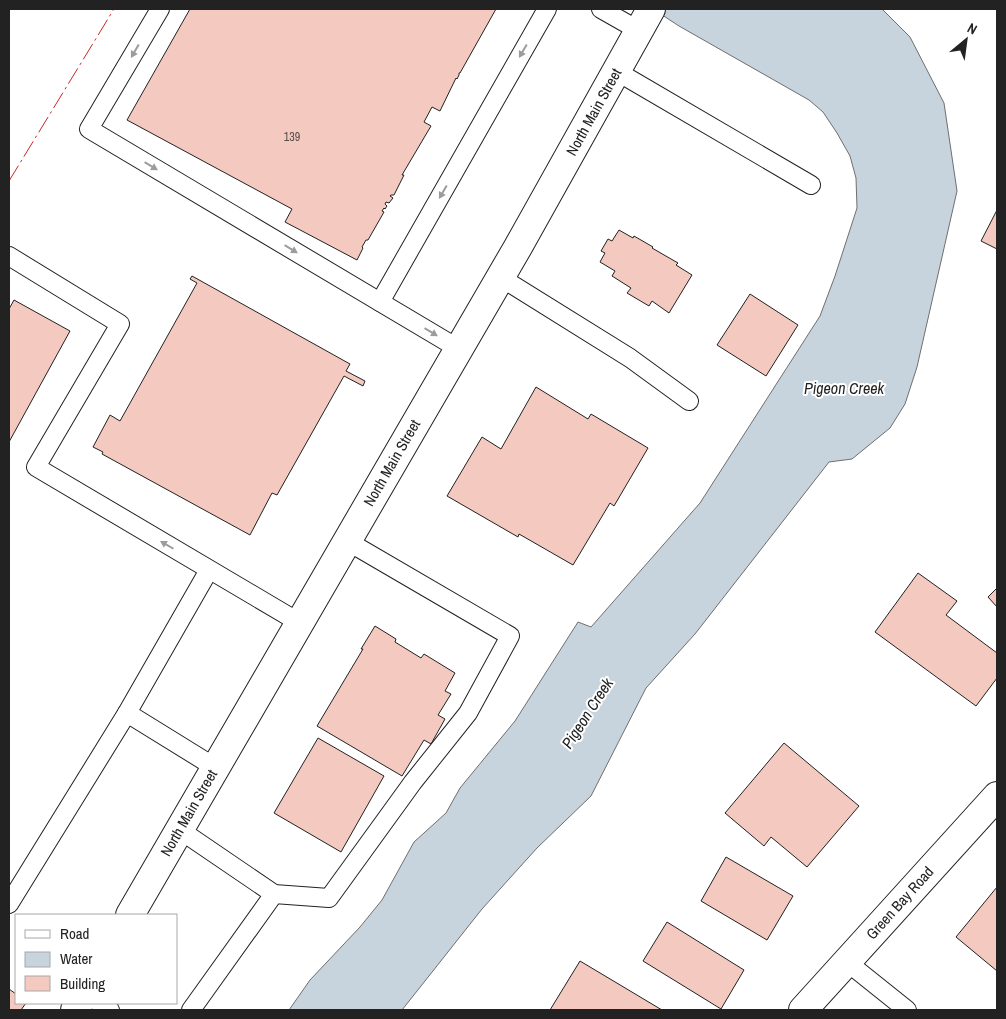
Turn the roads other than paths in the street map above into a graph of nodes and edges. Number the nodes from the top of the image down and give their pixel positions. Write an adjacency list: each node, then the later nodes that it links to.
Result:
1 (160, 9): 9 (lane, one-way to 9)
2 (547, 9): 9 (lane, one-way to 9)
3 (601, 9): 4 (lane)
4 (644, 20): 5 (main road, North Main Street)
5 (616, 71): 6 (lane); 8 (main road, North Main Street)
6 (811, 185)
7 (9, 256): 13 (lane, one-way to 7)
8 (500, 277): 10 (main road, North Main Street); 11 (lane)
9 (380, 302): 10 (lane, one-way to 10)
10 (459, 349): 12 (main road, North Main Street)
11 (689, 401)
12 (347, 541): 14 (main road, North Main Street); 19 (lane)
13 (210, 570): 14 (lane); 15 (lane)
14 (300, 623): 16 (main road, North Main Street)
15 (127, 713): 16 (lane); 20 (lane)
16 (216, 768): 18 (main road, North Main Street)
17 (997, 796): 22 (main road, Green Bay Road)
18 (180, 830): 19 (lane); 21 (main road, North Main Street)
19 (274, 894): 23 (lane)
20 (9, 904)
21 (131, 914)
22 (847, 962): 24 (main road, Green Bay Road); 25 (lane)
23 (191, 1010)
24 (803, 1010)
25 (907, 1010)

